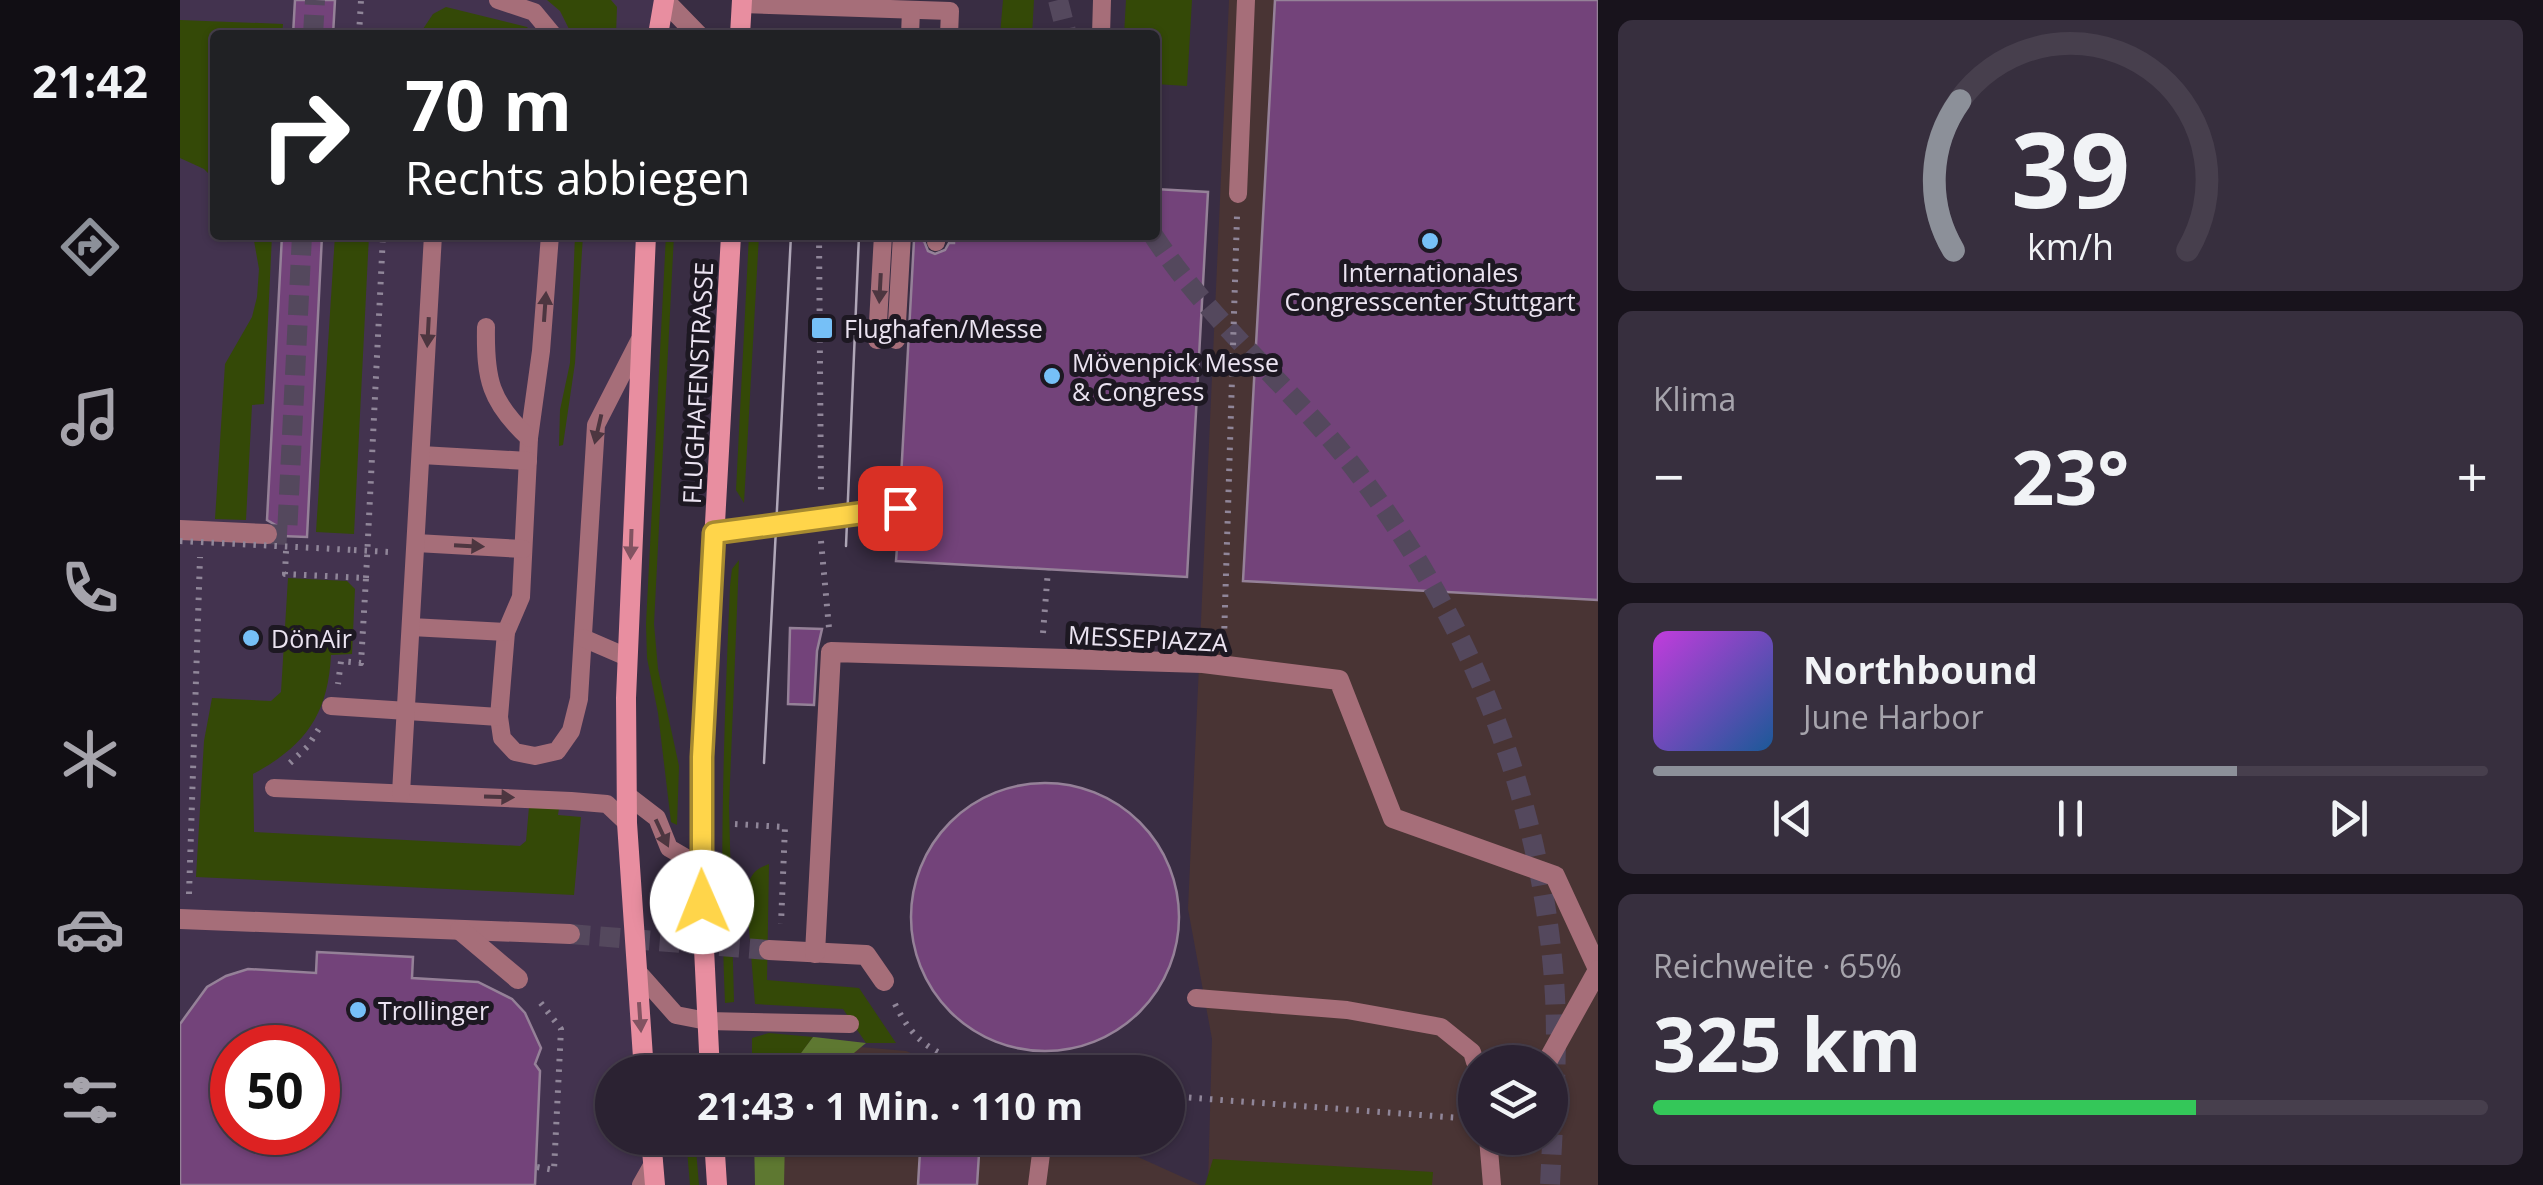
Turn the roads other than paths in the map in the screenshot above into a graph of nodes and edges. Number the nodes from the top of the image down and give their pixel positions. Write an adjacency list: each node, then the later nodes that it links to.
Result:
1 (498, 0): 7 (lane)
2 (664, 0): 8 (main road); 9 (street)
3 (1102, 0): 13 (lane)
4 (1246, 0): 14 (lane)
5 (742, 2): 6 (lane); 10 (main road)
6 (911, 10): 11 (lane); 12 (lane)
7 (549, 30)
8 (659, 30)
9 (693, 30)
10 (740, 30)
11 (910, 30)
12 (949, 30)
13 (1102, 30)
14 (1238, 194)
15 (433, 240): 24 (lane, one-way to 24)
16 (550, 240): 23 (lane, one-way to 16)
17 (646, 240): 22 (main road)
18 (730, 240): 28 (main road, FLUGHAFENSTRASSE)
19 (883, 240): 20 (lane, one-way to 20)
20 (901, 240)
21 (486, 327): 23 (lane)
22 (639, 341): 34 (lane, one-way to 34); 35 (main road, one-way to 35)
23 (529, 438): 25 (lane)
24 (420, 455): 25 (lane); 30 (lane)
25 (528, 461): 31 (lane)
26 (900, 508): 28 (lane, bridge)
27 (190, 530): 29 (street)
28 (714, 533): 43 (main road, FLUGHAFENSTRASSE)
29 (277, 534)
30 (415, 548): 31 (lane, one-way to 31); 32 (lane)
31 (523, 549): 33 (lane)
32 (411, 627): 33 (lane); 37 (lane)
33 (506, 632): 38 (lane)
34 (583, 638): 35 (lane); 38 (lane)
35 (628, 657): 41 (main road)
36 (331, 706): 37 (lane)
37 (406, 712): 38 (lane); 40 (lane)
38 (499, 717)
39 (274, 788): 40 (lane)
40 (402, 793): 42 (lane, one-way to 42)
41 (627, 795): 42 (main road); 43 (lane, one-way to 43)
42 (627, 823): 50 (main road)
43 (700, 866): 54 (main road, FLUGHAFENSTRASSE)
44 (184, 919): 45 (street)
45 (460, 930): 46 (street); 51 (street)
46 (570, 934)
47 (769, 950): 48 (street)
48 (814, 952): 49 (street, MESSEPIAZZA); 52 (street)
49 (1598, 969): 57 (street, MESSEPIAZZA)
50 (637, 971): 54 (lane); 58 (main road, one-way to 58)
51 (518, 979)
52 (884, 981)
53 (1196, 998): 56 (lane)
54 (707, 1021): 55 (lane); 59 (main road, FLUGHAFENSTRASSE)
55 (850, 1024)
56 (1464, 1045)
57 (1556, 1045)
58 (643, 1055)
59 (709, 1055)
60 (653, 1155): 64 (main road)
61 (715, 1155): 67 (main road)
62 (1041, 1155): 68 (lane)
63 (1489, 1155): 69 (lane)
64 (654, 1162): 65 (lane); 66 (main road)
65 (641, 1185)
66 (655, 1185)
67 (717, 1185)
68 (1037, 1185)
69 (1492, 1185)

